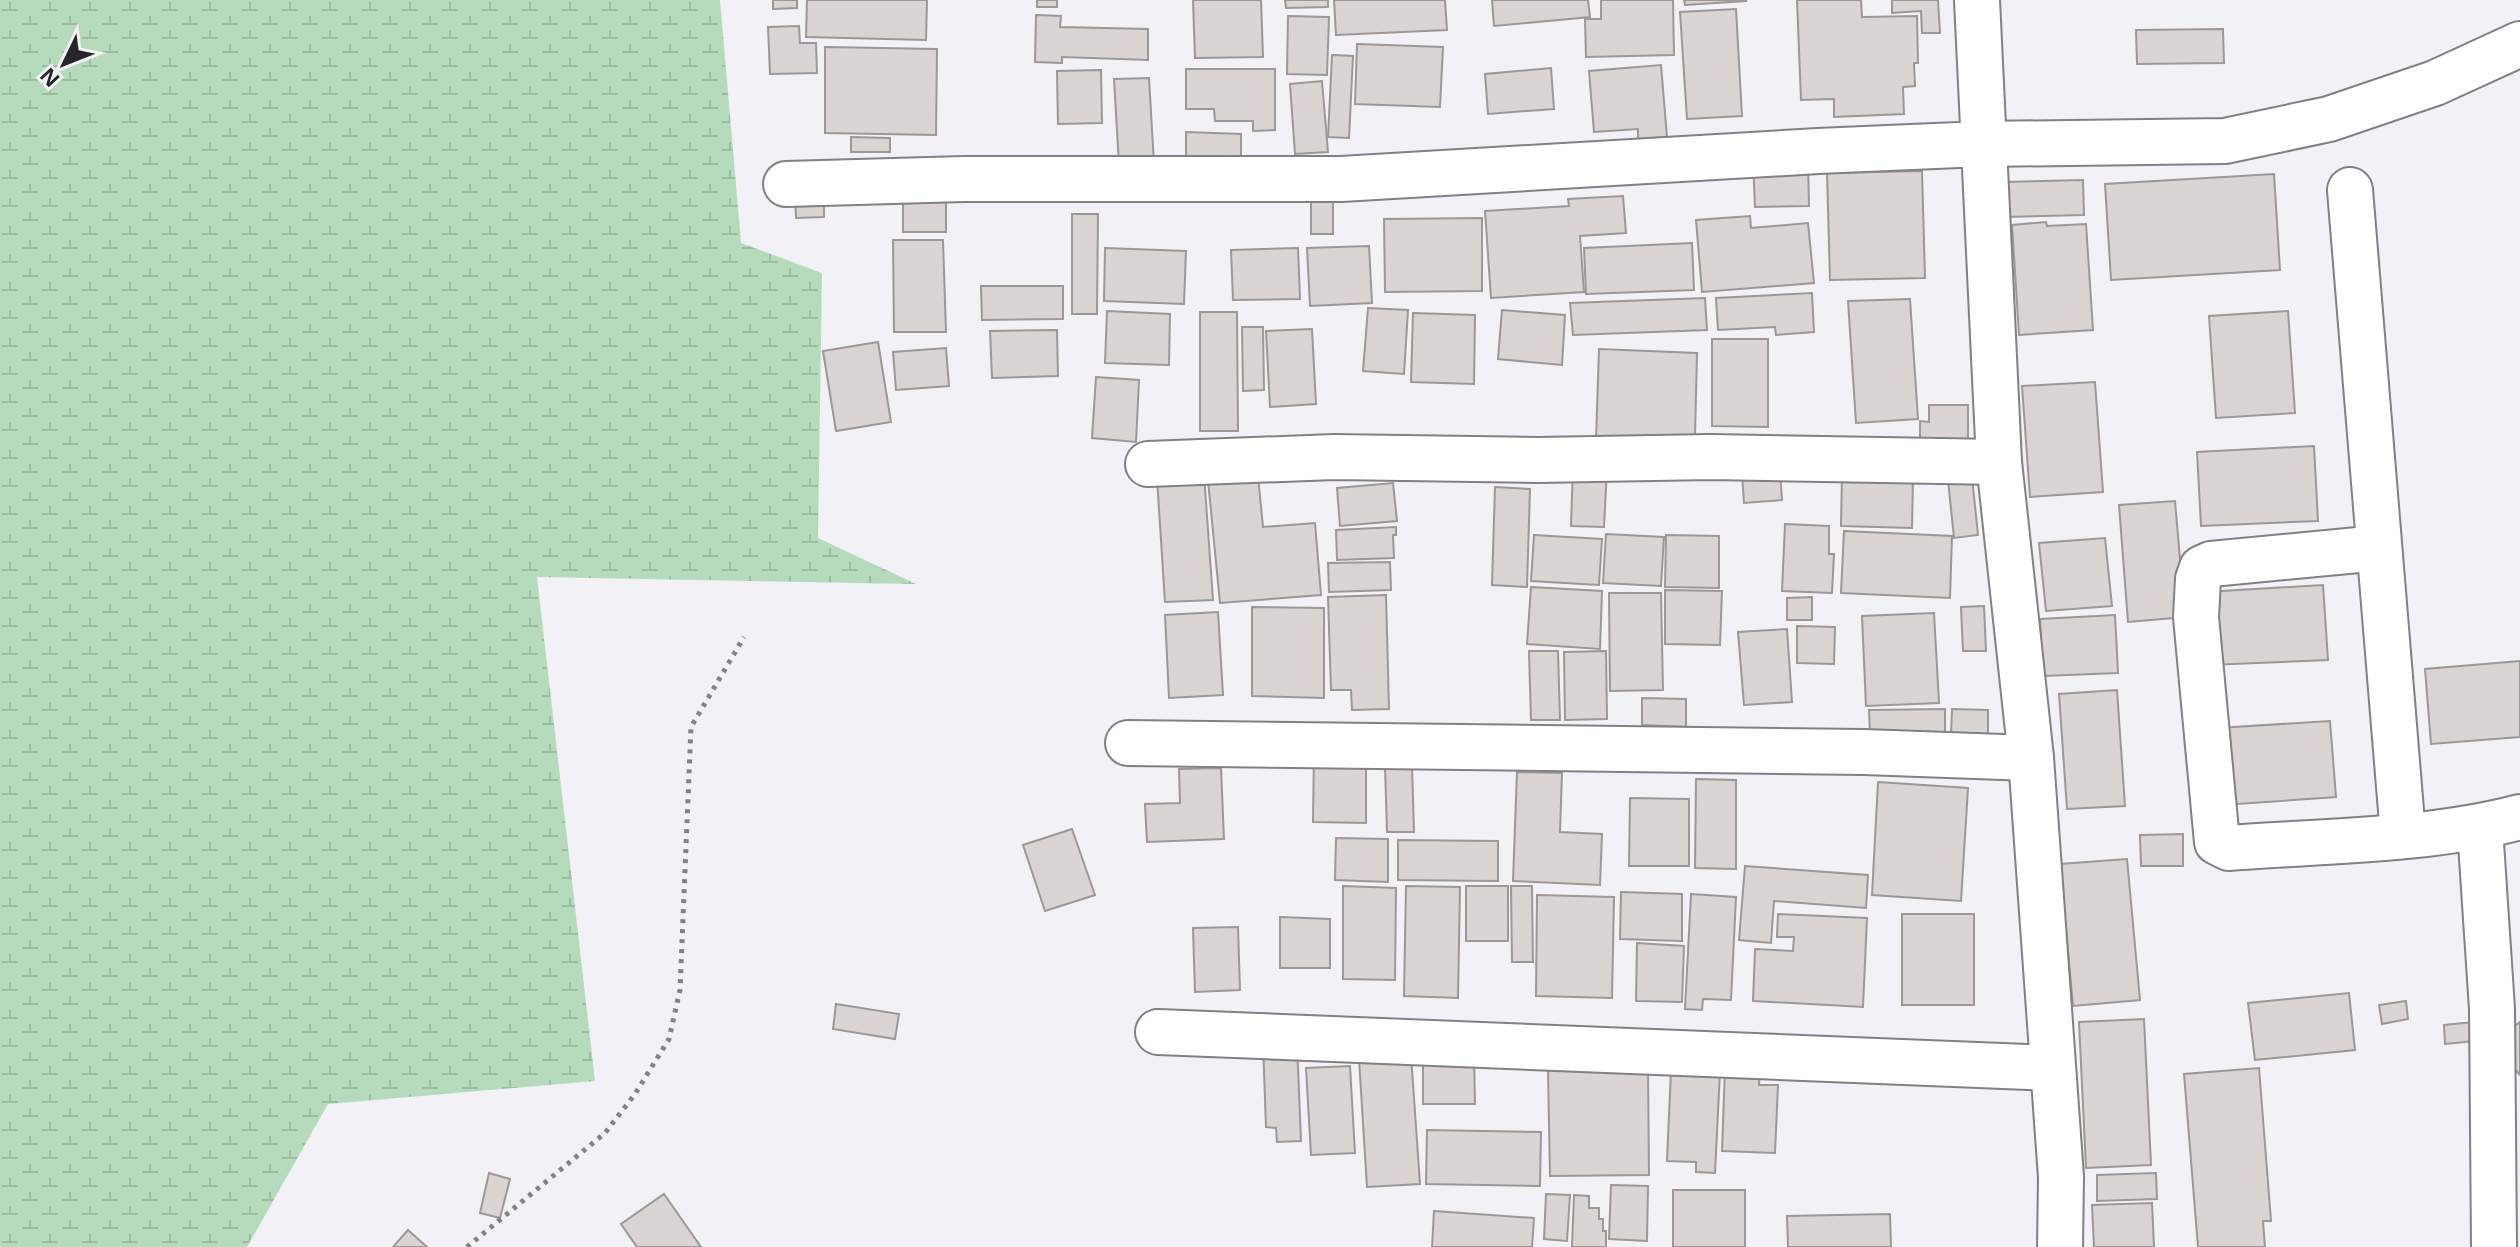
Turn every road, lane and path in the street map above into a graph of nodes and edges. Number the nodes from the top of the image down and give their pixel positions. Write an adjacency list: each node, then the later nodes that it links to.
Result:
1 (1977, 0): 3 (street)
2 (2520, 44): 3 (street)
3 (1982, 144): 4 (street); 6 (street)
4 (786, 184)
5 (2350, 190): 8 (street)
6 (1999, 462): 7 (street); 11 (street)
7 (1148, 464)
8 (2379, 548): 13 (street); 13 (street)
9 (744, 637): 16 (path)
10 (1128, 743): 11 (street)
11 (2031, 758): 15 (street)
12 (2500, 822): 13 (street); 18 (street)
13 (2403, 835)
14 (1158, 1032): 15 (street)
15 (2052, 1068): 17 (street)
16 (467, 1247)
17 (2060, 1247)
18 (2494, 1247)

